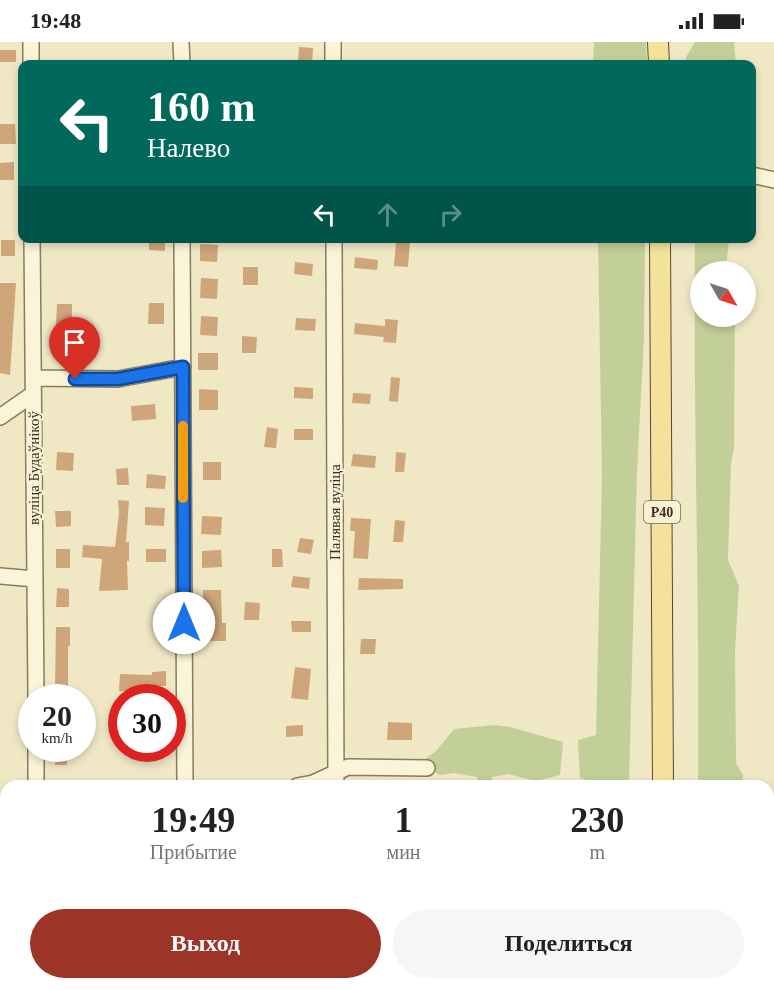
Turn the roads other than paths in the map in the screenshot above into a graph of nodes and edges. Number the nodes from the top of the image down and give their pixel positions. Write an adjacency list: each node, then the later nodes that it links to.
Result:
1 (31, 42): 5 (street)
2 (182, 42): 6 (street)
3 (333, 42): 7 (street)
4 (658, 42): 8 (main road)
5 (31, 60)
6 (182, 60)
7 (333, 60)
8 (658, 60)
9 (756, 177): 10 (street)
10 (774, 180)
11 (32, 243): 16 (street, вуліца Будаўнікоў)
12 (182, 243): 15 (street)
13 (334, 243): 24 (street, Палявая вуліца)
14 (660, 243): 27 (main road, Р40)
15 (183, 367): 16 (street); 26 (street)
16 (33, 378): 17 (street, вуліца Будаўнікоў)
17 (33, 394): 18 (street); 20 (street, вуліца Будаўнікоў)
18 (0, 417)
19 (0, 576): 20 (street)
20 (35, 579): 21 (street, вуліца Будаўнікоў)
21 (36, 684)
22 (36, 762): 25 (street)
23 (427, 768): 24 (street)
24 (336, 779)
25 (36, 780)
26 (184, 780)
27 (663, 780)

